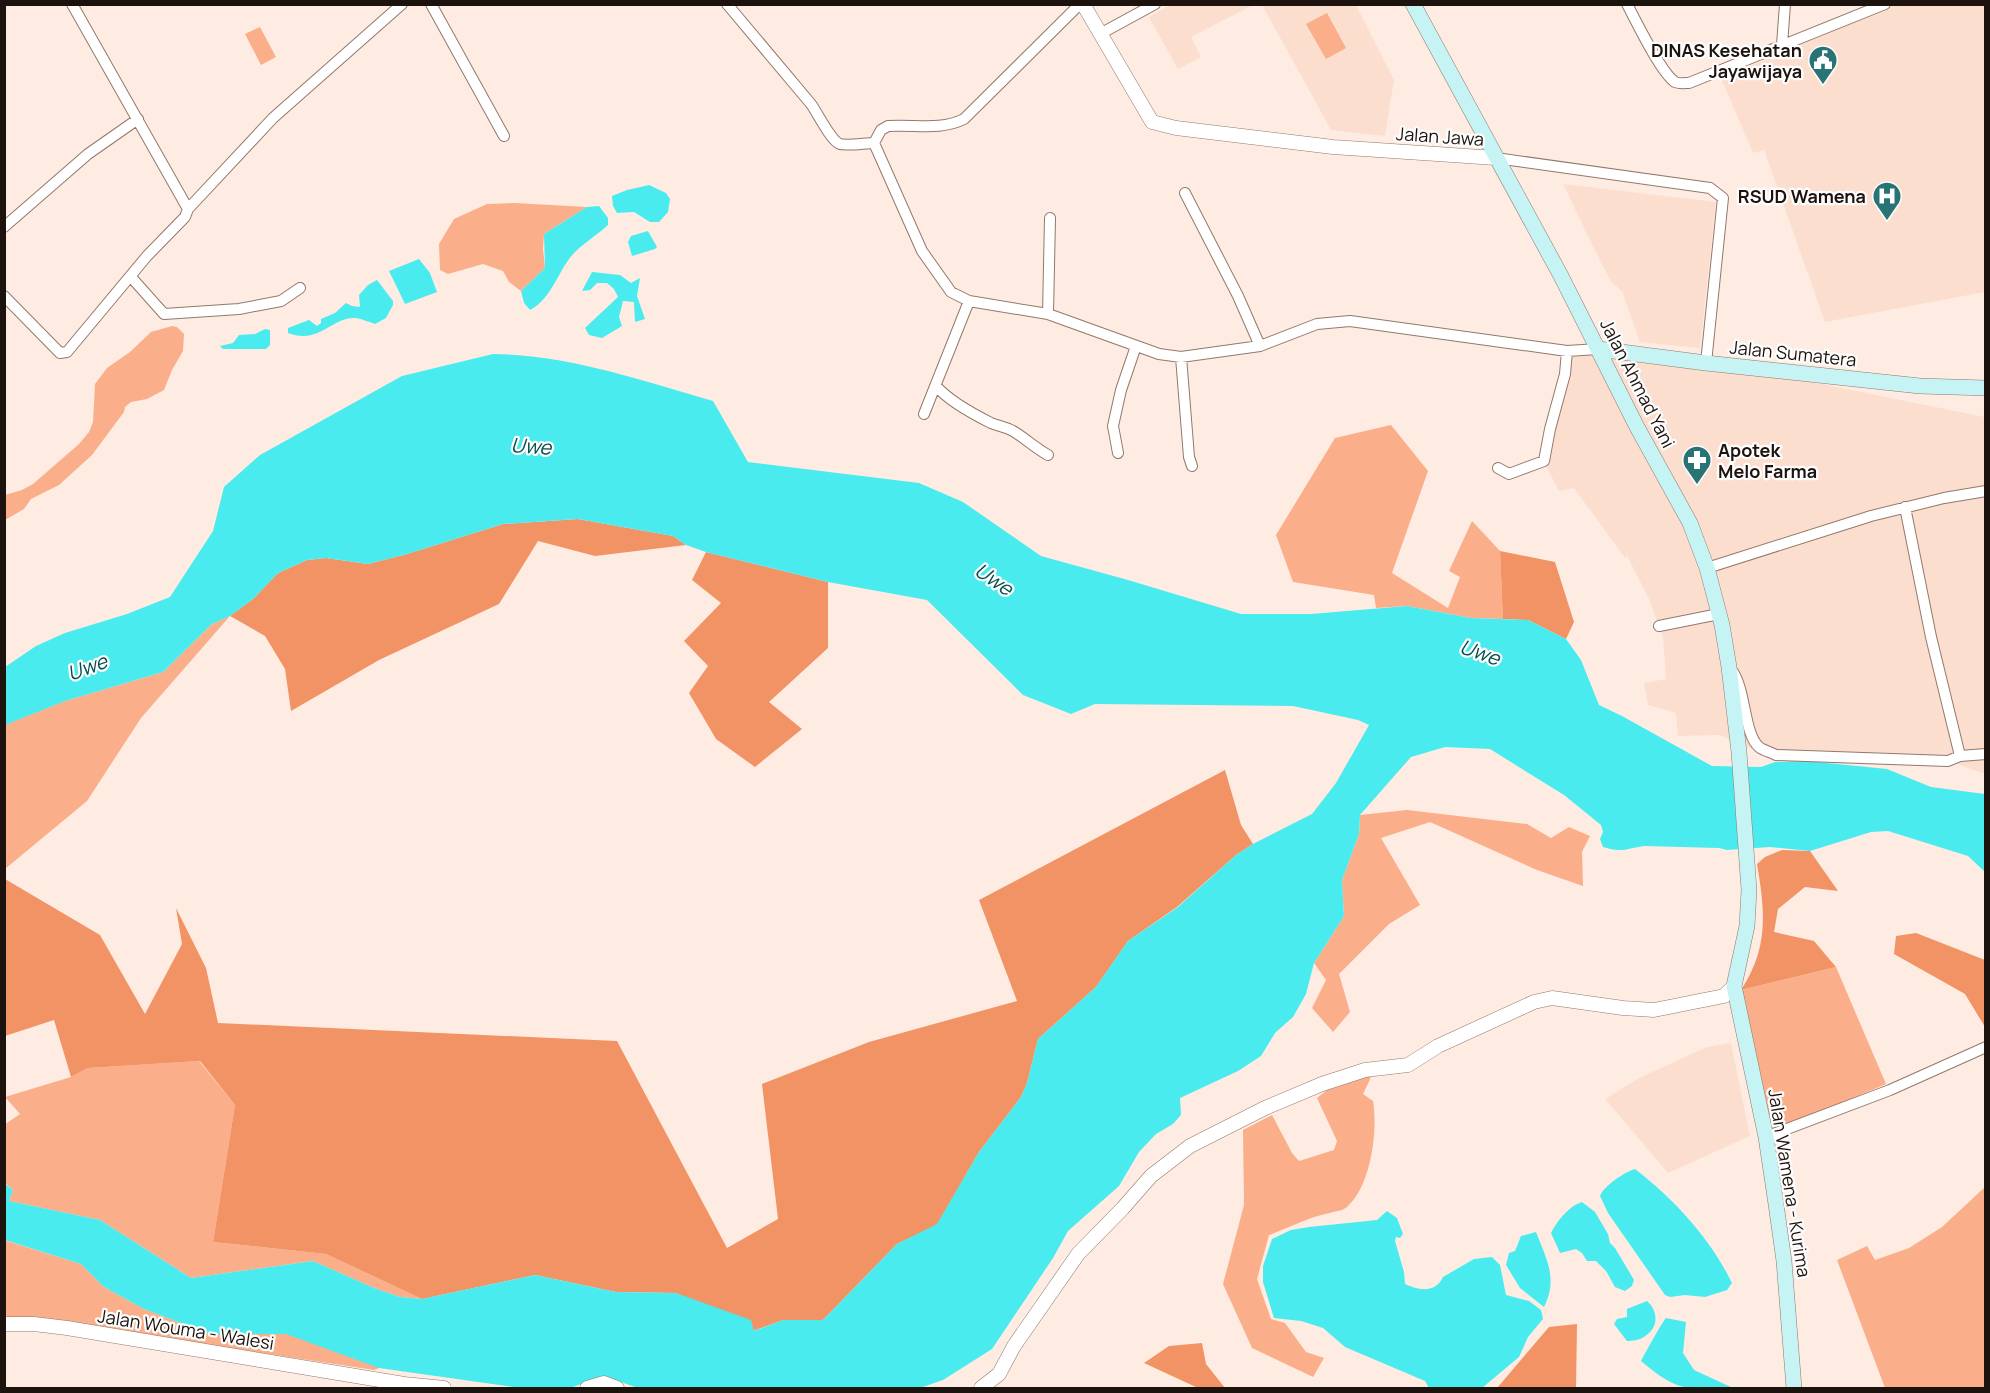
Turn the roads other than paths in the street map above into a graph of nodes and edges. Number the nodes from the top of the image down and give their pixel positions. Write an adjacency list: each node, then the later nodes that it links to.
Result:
1 (72, 4): 13 (street)
2 (402, 4): 18 (street)
3 (431, 4): 14 (street)
4 (727, 4): 15 (street)
5 (1082, 4): 11 (street); 15 (street)
6 (1155, 4): 11 (street)
7 (1413, 4): 16 (main road, Jalan Ahmad Yani)
8 (1627, 4): 12 (street)
9 (1785, 4): 12 (street)
10 (1885, 4): 12 (street)
11 (1100, 34): 16 (street, Jalan Jawa)
12 (1782, 45)
13 (138, 119): 18 (street); 20 (street)
14 (504, 136)
15 (874, 143): 24 (street)
16 (1496, 158): 28 (main road, Jalan Ahmad Yani); 31 (street, Jalan Jawa)
17 (1185, 193): 27 (street)
18 (188, 209): 21 (street)
19 (1050, 218): 25 (street)
20 (4, 227)
21 (131, 277): 22 (street); 23 (street)
22 (300, 288)
23 (4, 297)
24 (969, 302): 25 (street); 32 (street)
25 (1048, 314): 26 (street)
26 (1136, 346): 30 (street); 35 (street)
27 (1260, 346): 29 (street); 30 (street)
28 (1598, 349): 29 (street); 31 (main road, Jalan Sumatera); 41 (main road, Jalan Ahmad Yani)
29 (1567, 351): 38 (street)
30 (1181, 357): 37 (street)
31 (1707, 363): 33 (main road, Jalan Sumatera)
32 (936, 386): 34 (street); 36 (street)
33 (1986, 388)
34 (924, 414)
35 (1118, 453)
36 (1048, 455)
37 (1192, 466)
38 (1498, 468)
39 (1986, 491): 40 (street)
40 (1905, 507): 41 (street); 46 (street)
41 (1707, 568): 42 (main road, Jalan Ahmad Yani)
42 (1719, 614): 43 (street); 44 (main road, Jalan Ahmad Yani)
43 (1659, 626)
44 (1729, 667): 46 (street); 47 (main road, Jalan Ahmad Yani)
45 (1986, 754): 46 (street)
46 (1960, 756)
47 (1734, 986): 49 (main road, Jalan Wamena - Kurima); 54 (street)
48 (1986, 1047): 49 (street)
49 (1766, 1137): 55 (main road, Jalan Wamena - Kurima)
50 (4, 1324): 51 (street, Jalan Wouma - Walesi)
51 (444, 1389)
52 (587, 1389): 53 (street)
53 (617, 1389)
54 (981, 1389)
55 (1794, 1389)

